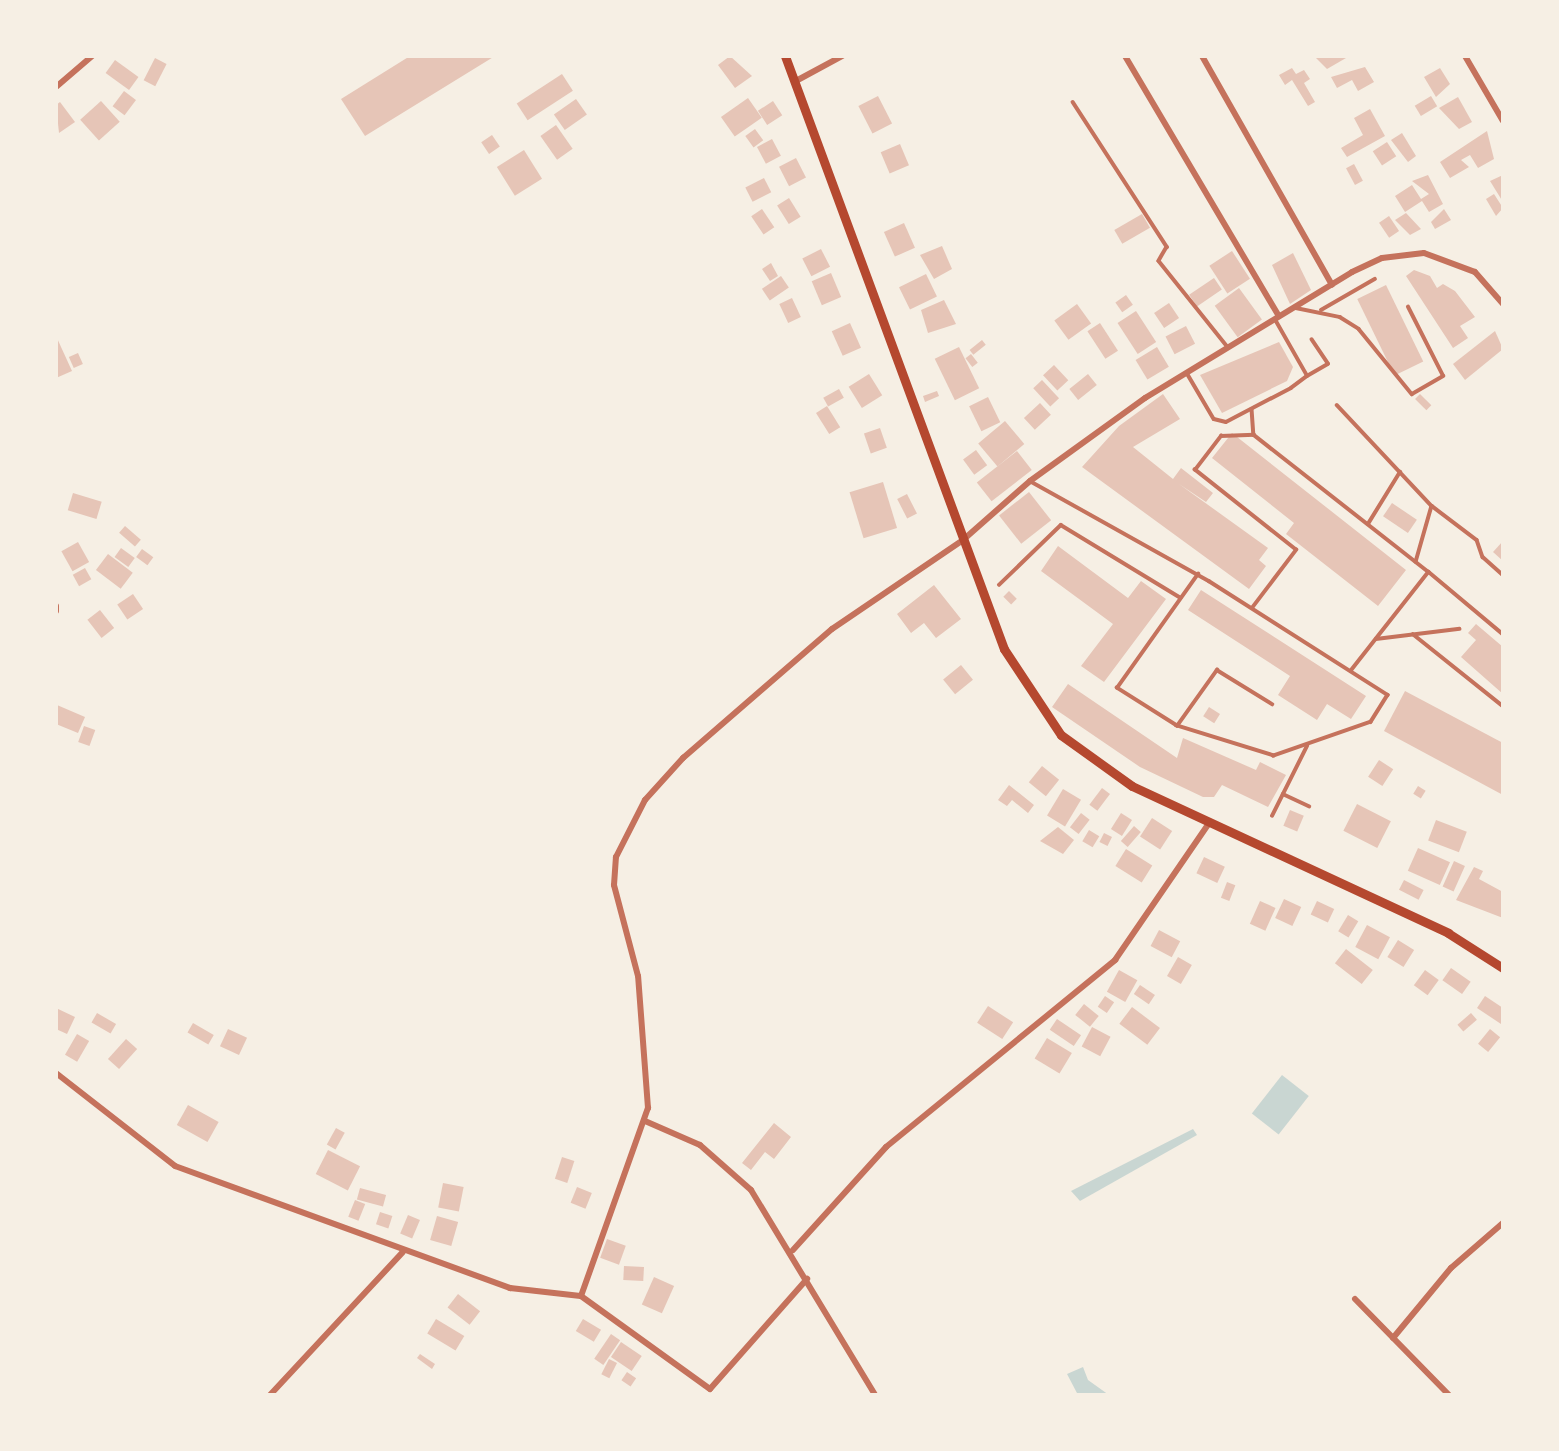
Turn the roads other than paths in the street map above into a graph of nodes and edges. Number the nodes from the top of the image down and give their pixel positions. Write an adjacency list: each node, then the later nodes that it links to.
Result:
1 (92, 56): 8 (street)
2 (785, 56): 7 (main road)
3 (842, 56): 7 (street)
4 (1125, 56): 17 (street)
5 (1202, 56): 12 (street)
6 (1465, 56): 10 (street)
7 (794, 82): 29 (main road)
8 (56, 87)
9 (1073, 102): 19 (lane)
10 (1503, 121)
11 (1374, 279): 16 (lane)
12 (1332, 285): 13 (street); 14 (street)
13 (1503, 304)
14 (1290, 307): 16 (lane); 17 (street)
15 (1408, 307): 16 (lane)
16 (1321, 310)
17 (1276, 317): 19 (street); 21 (lane)
18 (1312, 340): 21 (lane)
19 (1228, 347): 20 (street)
20 (1187, 372): 23 (lane); 26 (street)
21 (1307, 376): 23 (lane)
22 (1337, 405): 25 (lane)
23 (1252, 409): 24 (lane)
24 (1254, 435): 28 (lane); 36 (lane)
25 (1400, 472): 27 (lane); 28 (lane)
26 (1030, 481): 29 (street); 32 (lane)
27 (1432, 506): 30 (lane); 33 (lane)
28 (1368, 524): 30 (lane)
29 (963, 540): 49 (main road); 52 (street)
30 (1416, 562): 31 (lane)
31 (1429, 572): 39 (lane); 40 (lane)
32 (1198, 574): 35 (lane); 36 (lane)
33 (1503, 575)
34 (999, 585): 35 (lane)
35 (1181, 598): 44 (lane)
36 (1252, 608): 41 (lane)
37 (1459, 629): 38 (lane)
38 (1413, 634): 40 (lane); 43 (lane)
39 (1503, 635)
40 (1376, 639): 41 (lane)
41 (1350, 671): 45 (lane)
42 (1272, 704): 44 (lane)
43 (1503, 706)
44 (1177, 726): 45 (lane)
45 (1308, 744): 46 (lane)
46 (1283, 794): 47 (lane); 48 (lane)
47 (1309, 806)
48 (1272, 816)
49 (1210, 821): 50 (main road); 54 (street)
50 (1503, 968)
51 (56, 1073): 55 (street)
52 (645, 1121): 54 (street); 57 (street)
53 (1503, 1223): 59 (street)
54 (793, 1250): 56 (street)
55 (403, 1252): 57 (street); 61 (street)
56 (807, 1279): 60 (street); 62 (street)
57 (581, 1296): 60 (street)
58 (1355, 1299): 59 (street)
59 (1393, 1338): 63 (street)
60 (709, 1392)
61 (270, 1395)
62 (875, 1395)
63 (1449, 1395)

